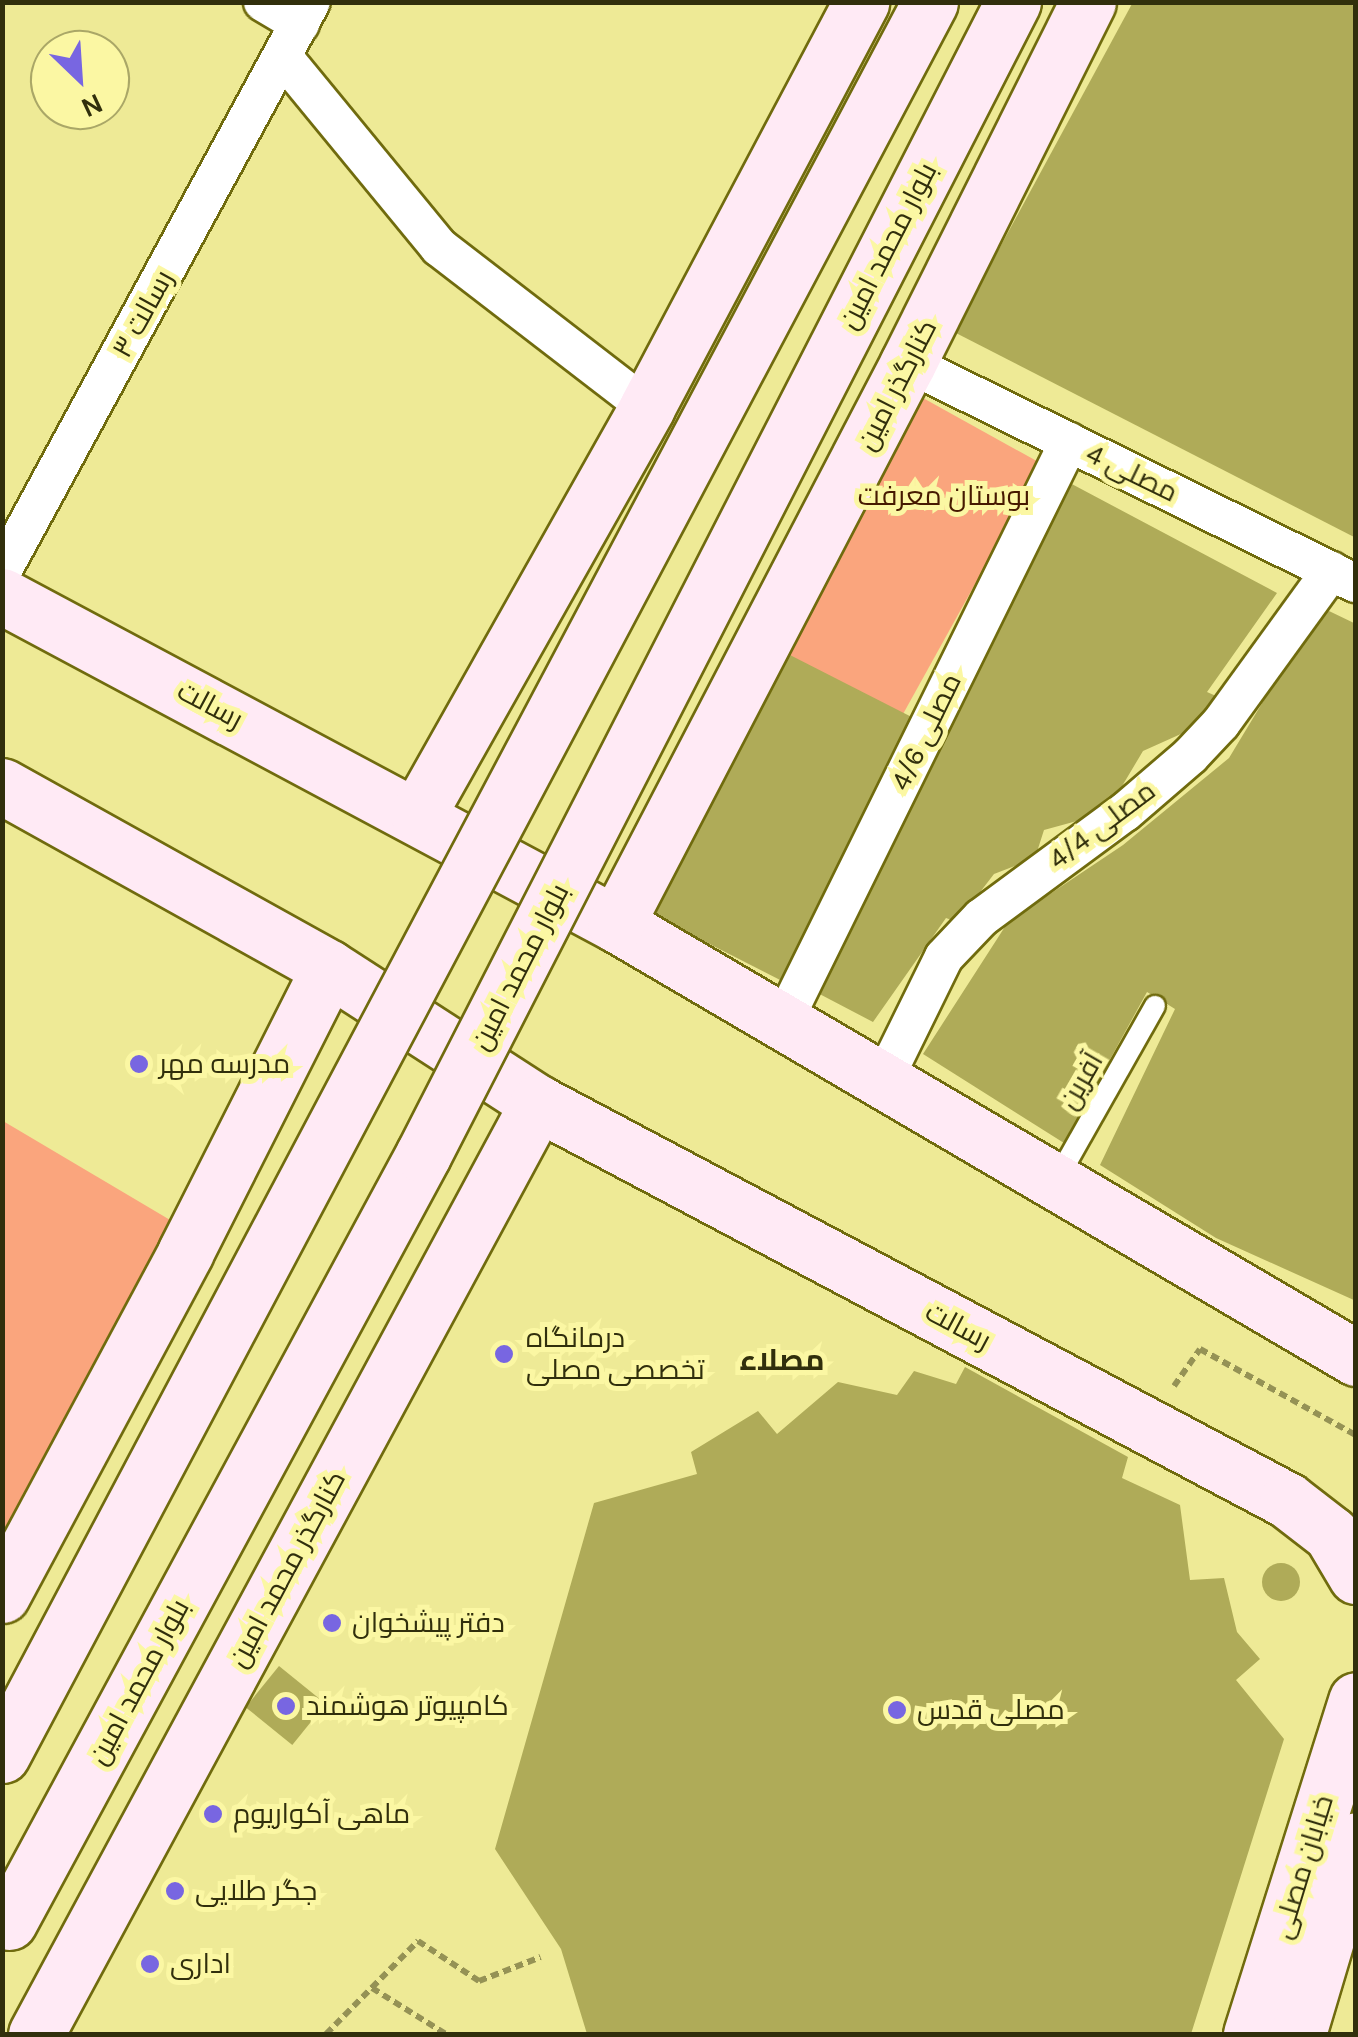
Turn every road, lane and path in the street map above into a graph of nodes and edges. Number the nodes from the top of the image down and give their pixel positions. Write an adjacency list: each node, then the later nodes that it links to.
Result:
1 (263, 2): 6 (street)
2 (861, 2): 9 (street)
3 (930, 2): 29 (street, bridge)
4 (1013, 2): 31 (street, بلوار محمد امین, bridge)
5 (1088, 2): 8 (street, کنارگذر امین)
6 (306, 13): 7 (street, رسالت ۳)
7 (283, 58): 9 (street); 11 (street, رسالت ۳)
8 (908, 363): 10 (street, مصلی 4); 16 (street, کنارگذر امین)
9 (647, 407): 15 (street)
10 (1069, 442): 12 (street, مصلی 4); 19 (street, مصلی 4/6)
11 (2, 572)
12 (1343, 577): 20 (street, مصلی 4/4)
13 (2, 596): 15 (street, رسالت)
14 (2, 786): 17 (street)
15 (418, 814): 16 (street, رسالت)
16 (616, 924): 19 (street)
17 (328, 968): 21 (street, رسالت); 27 (street)
18 (1155, 1006): 22 (lane, آفرین)
19 (783, 1022): 20 (street)
20 (883, 1081): 22 (street)
21 (538, 1103): 26 (street, رسالت); 34 (street, کنارگذر محمد امین)
22 (1055, 1182): 24 (street)
23 (1200, 1349): 25 (path)
24 (1354, 1357)
25 (1356, 1436)
26 (1356, 1576)
27 (2, 1595)
28 (1356, 1700): 37 (street, خیابان مصلی)
29 (2, 1755)
30 (1356, 1840): 38 (street, خیابان مصلی)
31 (6, 1928)
32 (540, 1957): 33 (path)
33 (372, 1988): 35 (path); 36 (path)
34 (36, 2034)
35 (326, 2034)
36 (446, 2034)
37 (1251, 2034)
38 (1298, 2034)

